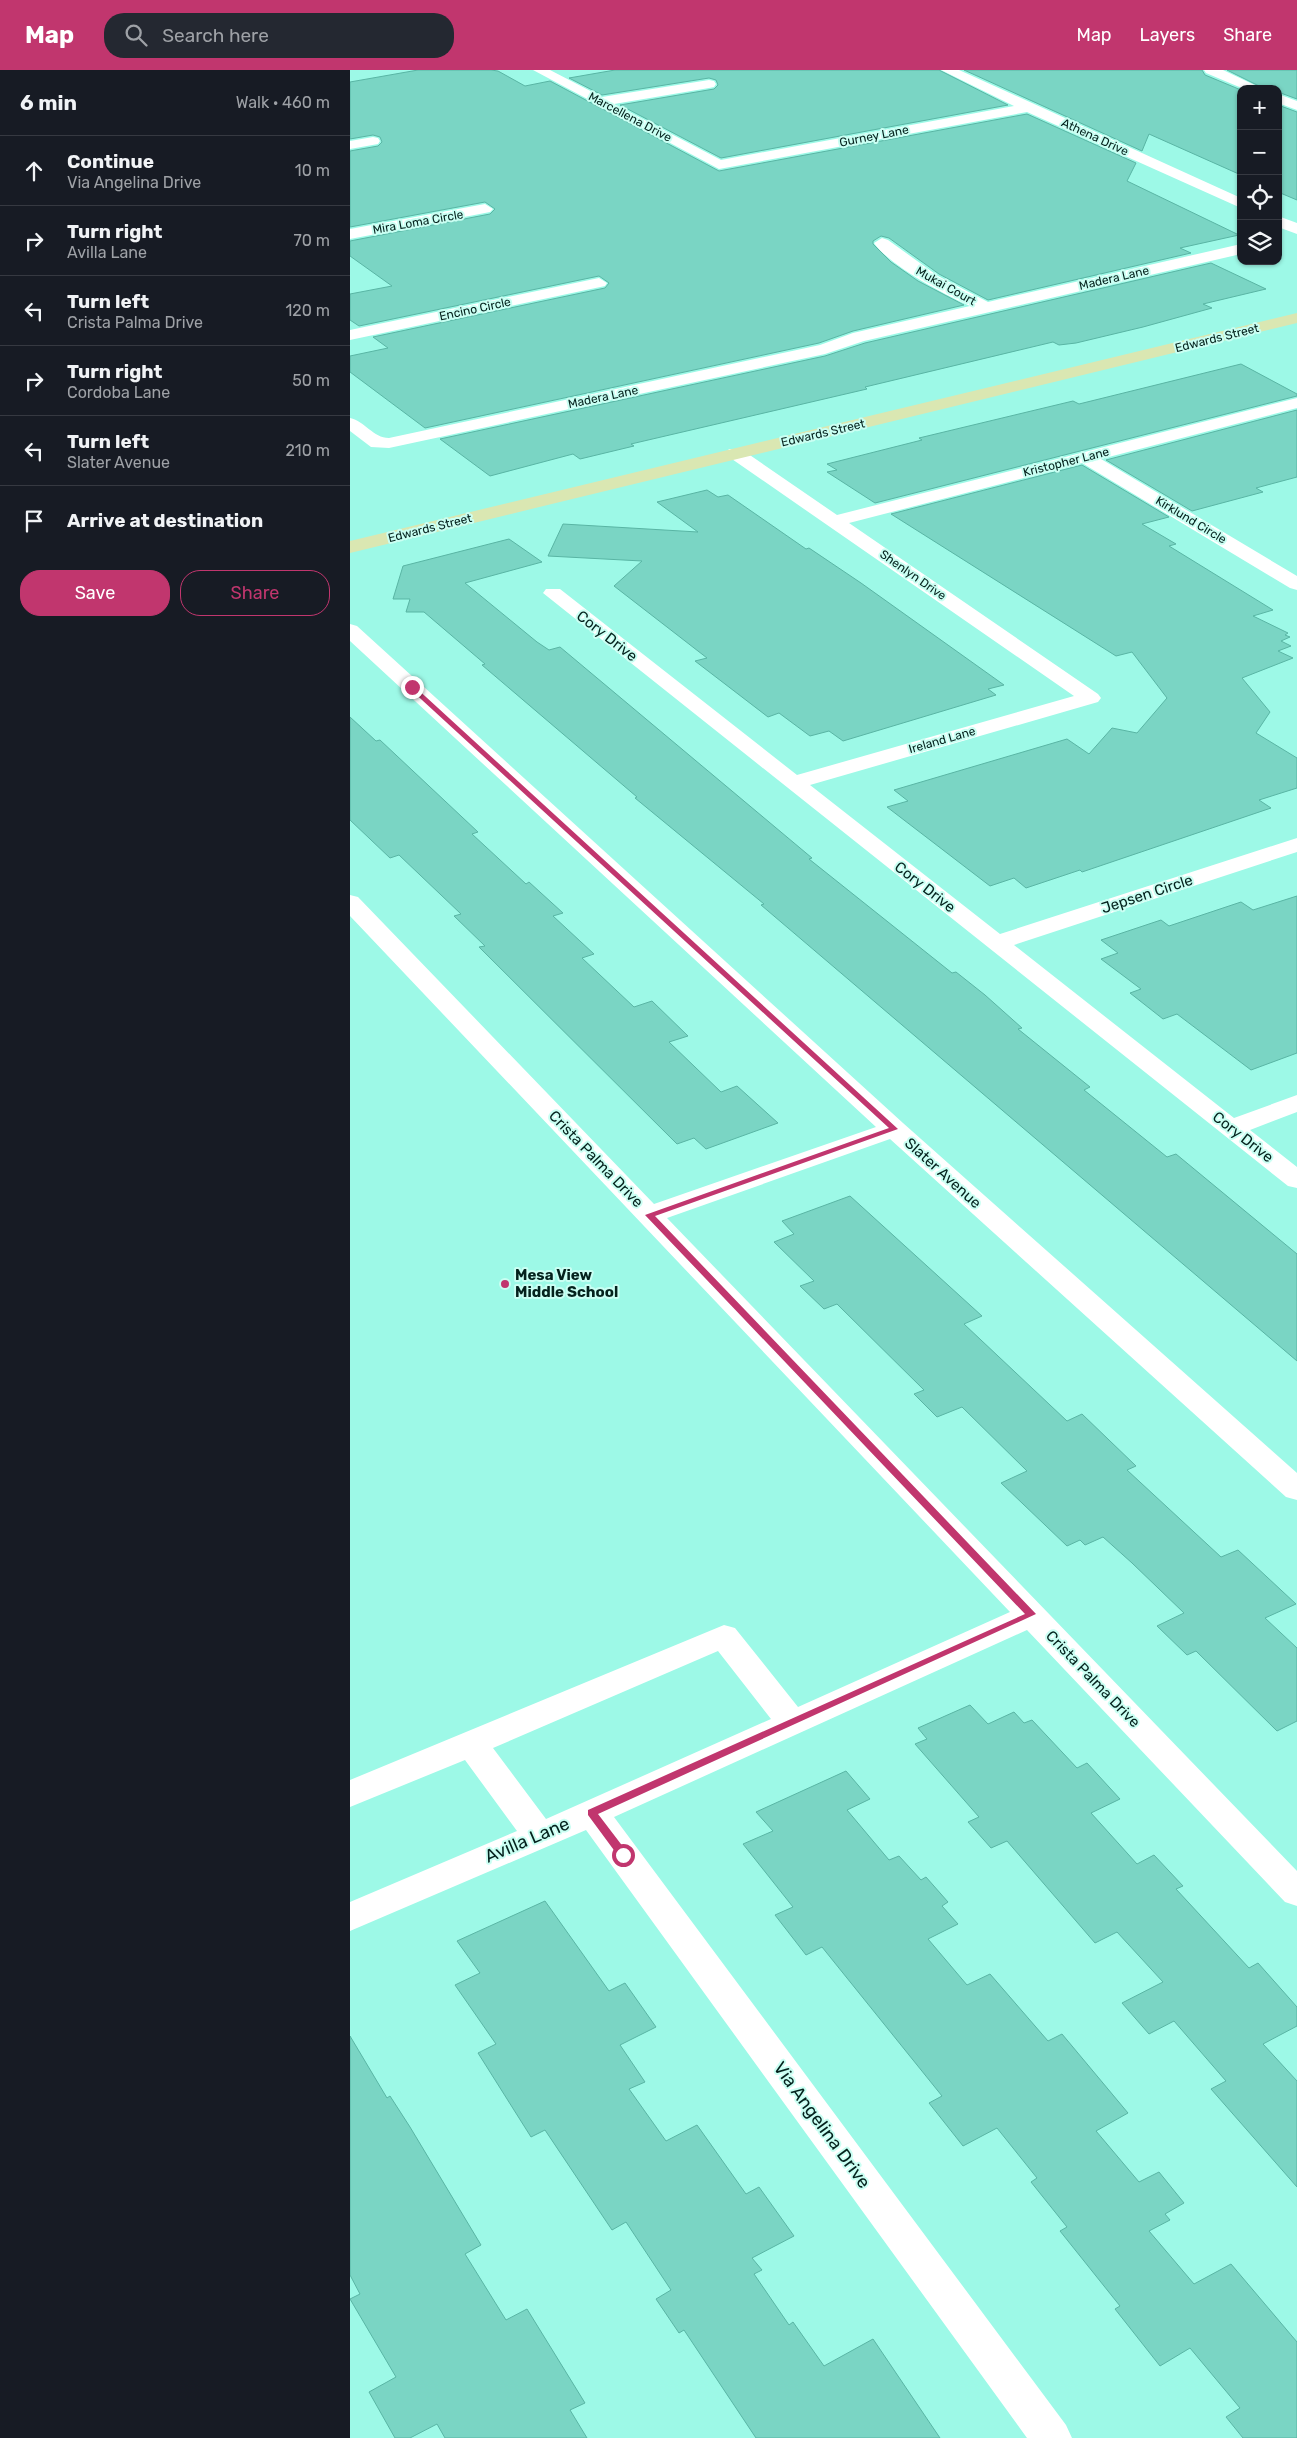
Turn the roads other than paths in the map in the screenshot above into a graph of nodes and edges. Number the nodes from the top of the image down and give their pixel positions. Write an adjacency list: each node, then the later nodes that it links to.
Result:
1 (540, 70): 9 (street, Marcellena Drive)
2 (948, 70): 11 (street, Athena Drive)
3 (1211, 70): 5 (street)
4 (709, 84): 9 (street)
5 (1247, 85)
6 (1297, 95): 7 (street)
7 (1282, 98)
8 (1282, 99): 10 (street)
9 (600, 102): 14 (street, Marcellena Drive)
10 (1297, 106)
11 (1029, 107): 14 (street, Gurney Lane); 15 (street, Athena Drive)
12 (373, 141): 13 (street)
13 (350, 145)
14 (719, 165)
15 (1237, 202)
16 (485, 209): 19 (street, Mira Loma Circle)
17 (1282, 223): 18 (street)
18 (1297, 229)
19 (350, 234)
20 (1297, 236): 21 (street)
21 (1282, 239)
22 (882, 243): 25 (street, Mukai Court)
23 (1237, 250): 25 (street, Madera Lane)
24 (599, 283): 27 (street, Encino Circle)
25 (987, 308): 29 (street, Madera Lane)
26 (1297, 318): 30 (main road, Edwards Street)
27 (350, 335)
28 (1297, 404): 31 (street, Kristopher Lane)
29 (350, 423)
30 (735, 453): 32 (street, Shenlyn Drive); 33 (main road, Edwards Street)
31 (1086, 457): 32 (street, Kristopher Lane); 34 (street, Kirklund Circle)
32 (834, 521): 37 (street, Shenlyn Drive)
33 (350, 547)
34 (1297, 584)
35 (553, 593): 38 (street, Cory Drive)
36 (350, 630): 44 (street, Slater Avenue)
37 (1091, 698): 38 (street, Ireland Lane)
38 (793, 783): 41 (street, Cory Drive)
39 (1297, 845): 41 (street, Jepsen Circle)
40 (350, 902): 46 (street, Crista Palma Drive)
41 (996, 943): 43 (street, Cory Drive)
42 (1297, 1103): 43 (street)
43 (1231, 1128): 45 (street, Cory Drive)
44 (894, 1129): 46 (street); 47 (street, Slater Avenue)
45 (1297, 1180)
46 (649, 1215): 49 (street, Crista Palma Drive)
47 (1285, 1463): 48 (street, Slater Avenue)
48 (1297, 1490)
49 (1032, 1614): 50 (street, Avilla Lane); 55 (street, Crista Palma Drive)
50 (791, 1721): 51 (street); 53 (street, Avilla Lane)
51 (471, 1744): 52 (street); 54 (street)
52 (350, 1794)
53 (592, 1813): 54 (street, Avilla Lane); 57 (street, Via Angelina Drive)
54 (539, 1835): 56 (street, Avilla Lane)
55 (1297, 1893)
56 (350, 1917)
57 (1051, 2438)

